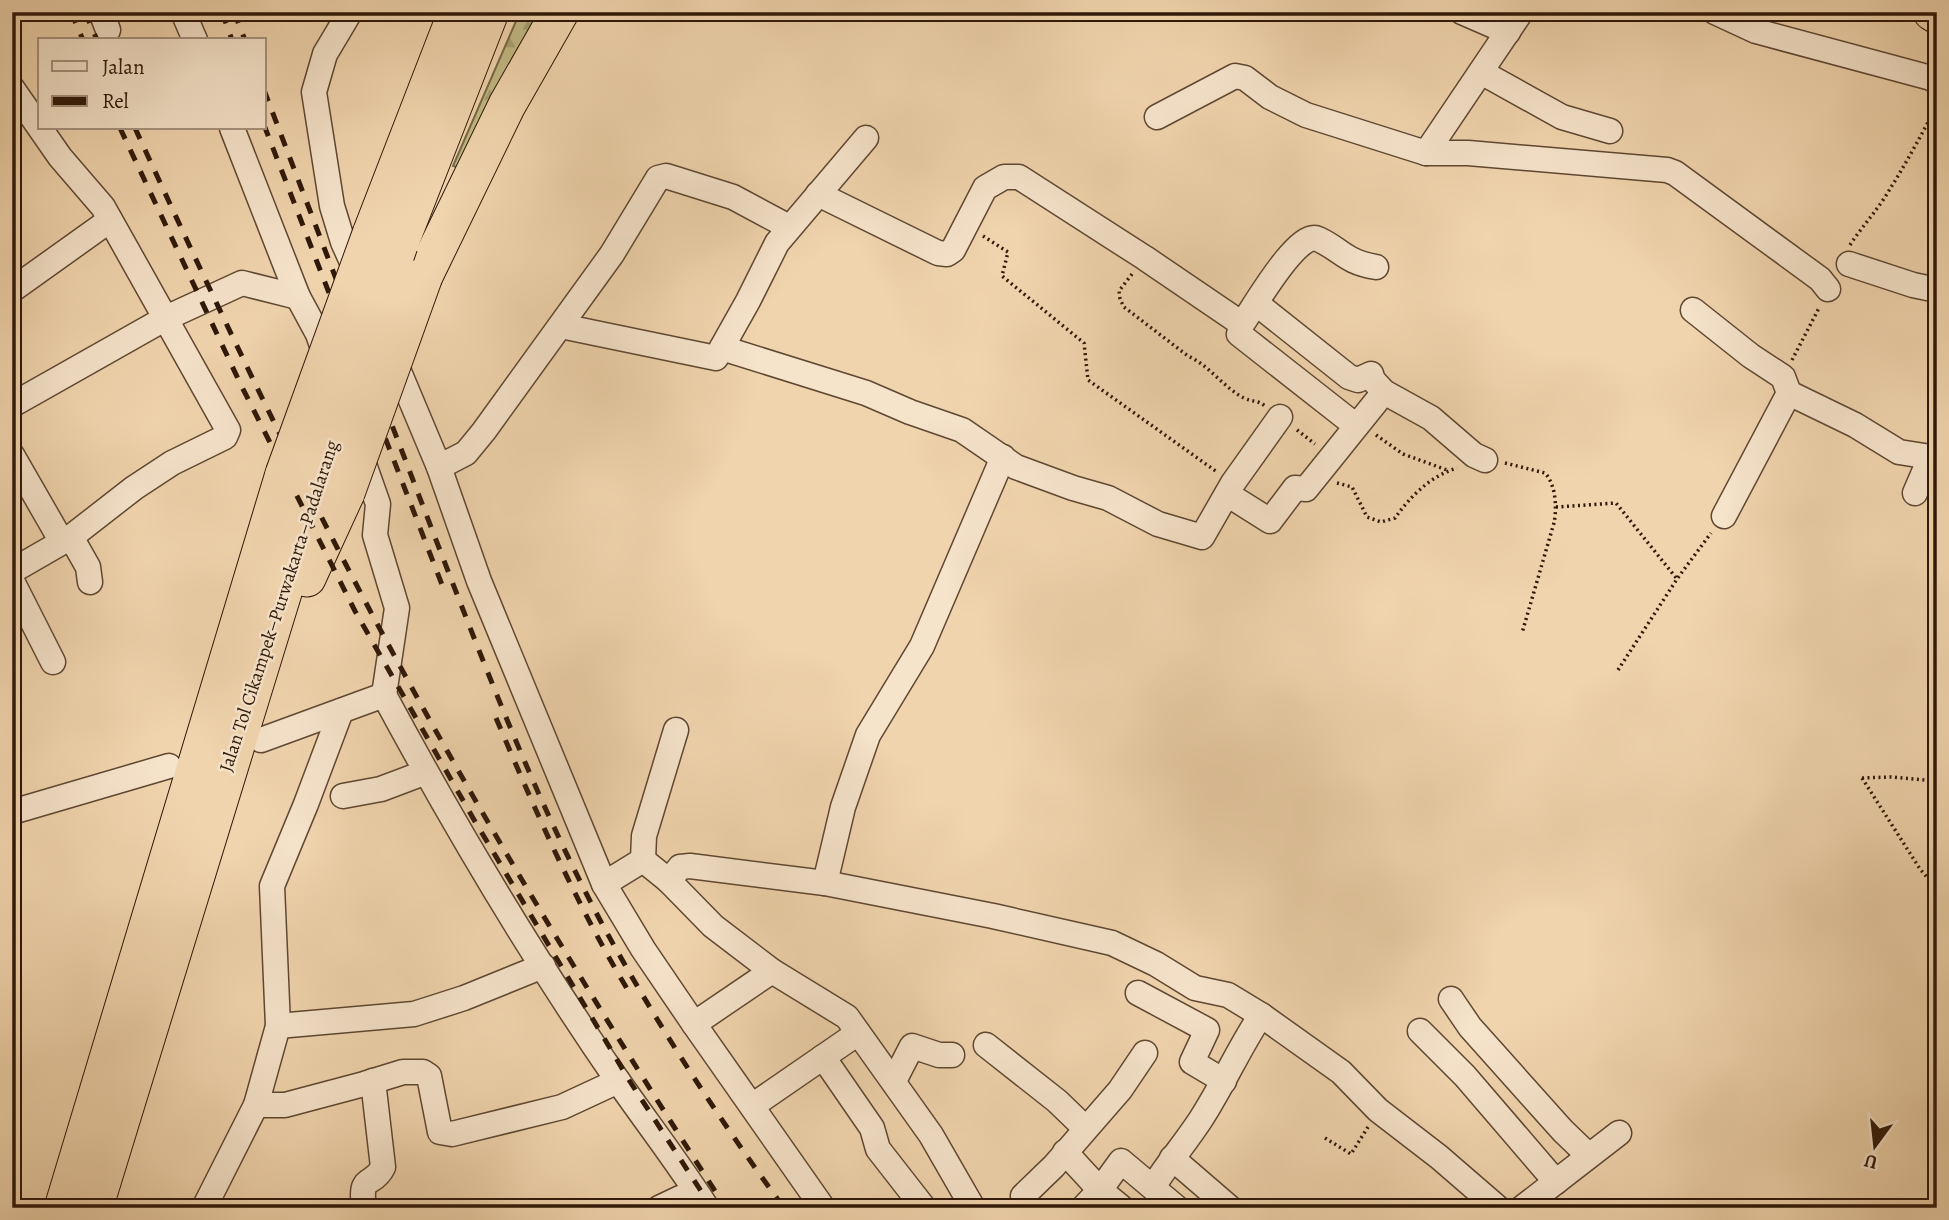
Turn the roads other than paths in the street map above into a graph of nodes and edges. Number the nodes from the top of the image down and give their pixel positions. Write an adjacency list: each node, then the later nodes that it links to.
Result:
1 (183, 12): 11 (street)
2 (350, 12): 47 (street)
3 (457, 12): 25 (highway, Jalan Tol Cikampek–Purwakarta–Padalarang)
4 (490, 12): 25 (highway, Jalan Tol Cikampek–Purwakarta–Padalarang)
5 (560, 12): 48 (highway, bridge)
6 (1462, 12): 10 (street)
7 (1715, 12): 13 (street)
8 (1932, 12): 9 (highway)
9 (1937, 15)
10 (1514, 22): 12 (street)
11 (194, 38)
12 (1482, 72): 19 (street); 21 (street)
13 (1935, 75)
14 (12, 88): 16 (street)
15 (1157, 117): 21 (street)
16 (38, 125)
17 (41, 130): 23 (street)
18 (233, 130): 31 (street)
19 (1610, 131)
20 (866, 138): 22 (street)
21 (1426, 153): 28 (street)
22 (818, 194): 24 (street); 35 (street)
23 (110, 219): 29 (street); 34 (street)
24 (789, 227): 36 (street); 37 (street)
25 (385, 239): 48 (highway, Jalan Tol Cikampek–Purwakarta–Padalarang, bridge)
26 (1849, 264): 30 (street)
27 (1376, 267): 32 (street)
28 (1828, 289)
29 (12, 290)
30 (1937, 290)
31 (298, 297): 34 (street); 57 (street)
32 (1256, 304): 35 (street); 39 (street)
33 (1693, 310): 38 (street)
34 (166, 318): 40 (street); 52 (street)
35 (1242, 324): 42 (street)
36 (561, 326): 37 (street); 47 (street)
37 (722, 348): 44 (street)
38 (1786, 385): 45 (street); 51 (street)
39 (1384, 391): 42 (street); 46 (street)
40 (12, 405)
41 (1280, 417): 49 (street)
42 (1355, 425): 49 (street)
43 (12, 455): 52 (street)
44 (1003, 457): 49 (street); 67 (street)
45 (1934, 457): 50 (street)
46 (1485, 460)
47 (439, 467): 68 (street)
48 (315, 484): 59 (highway, Jalan Tol Cikampek–Purwakarta–Padalarang); 100 (highway, Jalan Tol Cikampek–Purwakarta–Padalarang)
49 (1230, 488)
50 (1915, 493)
51 (1724, 516)
52 (67, 540): 53 (street); 55 (street)
53 (12, 571)
54 (12, 581): 56 (street)
55 (90, 582)
56 (53, 662)
57 (384, 695): 58 (street); 62 (street)
58 (341, 711): 59 (street); 75 (street)
59 (252, 728): 101 (highway, Jalan Tol Cikampek–Purwakarta–Padalarang)
60 (676, 730): 65 (street)
61 (169, 766): 64 (street)
62 (426, 772): 63 (street); 69 (street)
63 (343, 796)
64 (12, 812)
65 (643, 860): 66 (street); 68 (street)
66 (669, 881): 67 (street); 70 (street)
67 (825, 883): 73 (street)
68 (604, 884): 74 (street)
69 (543, 966): 75 (street); 87 (street)
70 (772, 971): 74 (street); 78 (street)
71 (1138, 993): 76 (street)
72 (1451, 999): 93 (street)
73 (1261, 1015): 80 (street); 112 (street)
74 (694, 1024): 89 (street)
75 (278, 1026): 88 (street)
76 (1207, 1030): 80 (street); 86 (street)
77 (1420, 1031): 95 (street)
78 (858, 1033): 83 (street); 85 (street)
79 (986, 1045): 90 (street)
80 (1240, 1046): 86 (street)
81 (1145, 1052): 90 (street)
82 (952, 1055): 85 (street)
83 (823, 1057): 89 (street); 106 (street)
84 (373, 1081): 87 (street); 88 (street); 103 (street)
85 (894, 1081): 107 (street)
86 (1224, 1081): 94 (street)
87 (615, 1083): 99 (street); 104 (street)
88 (256, 1105): 102 (street)
89 (752, 1106): 105 (street)
90 (1084, 1128): 92 (street)
91 (1619, 1133): 93 (street)
92 (1065, 1152): 97 (street); 98 (street)
93 (1588, 1154): 95 (street)
94 (1172, 1157): 96 (street); 111 (street)
95 (1556, 1182): 113 (street)
96 (1153, 1186): 97 (street); 110 (street)
97 (1100, 1190): 108 (street); 109 (street)
98 (1023, 1196)
99 (676, 1204)
100 (63, 1208)
101 (94, 1208)
102 (204, 1208)
103 (364, 1208)
104 (707, 1208)
105 (823, 1208)
106 (924, 1208)
107 (973, 1208)
108 (1083, 1208)
109 (1122, 1208)
110 (1177, 1208)
111 (1230, 1208)
112 (1498, 1208)
113 (1522, 1208)

